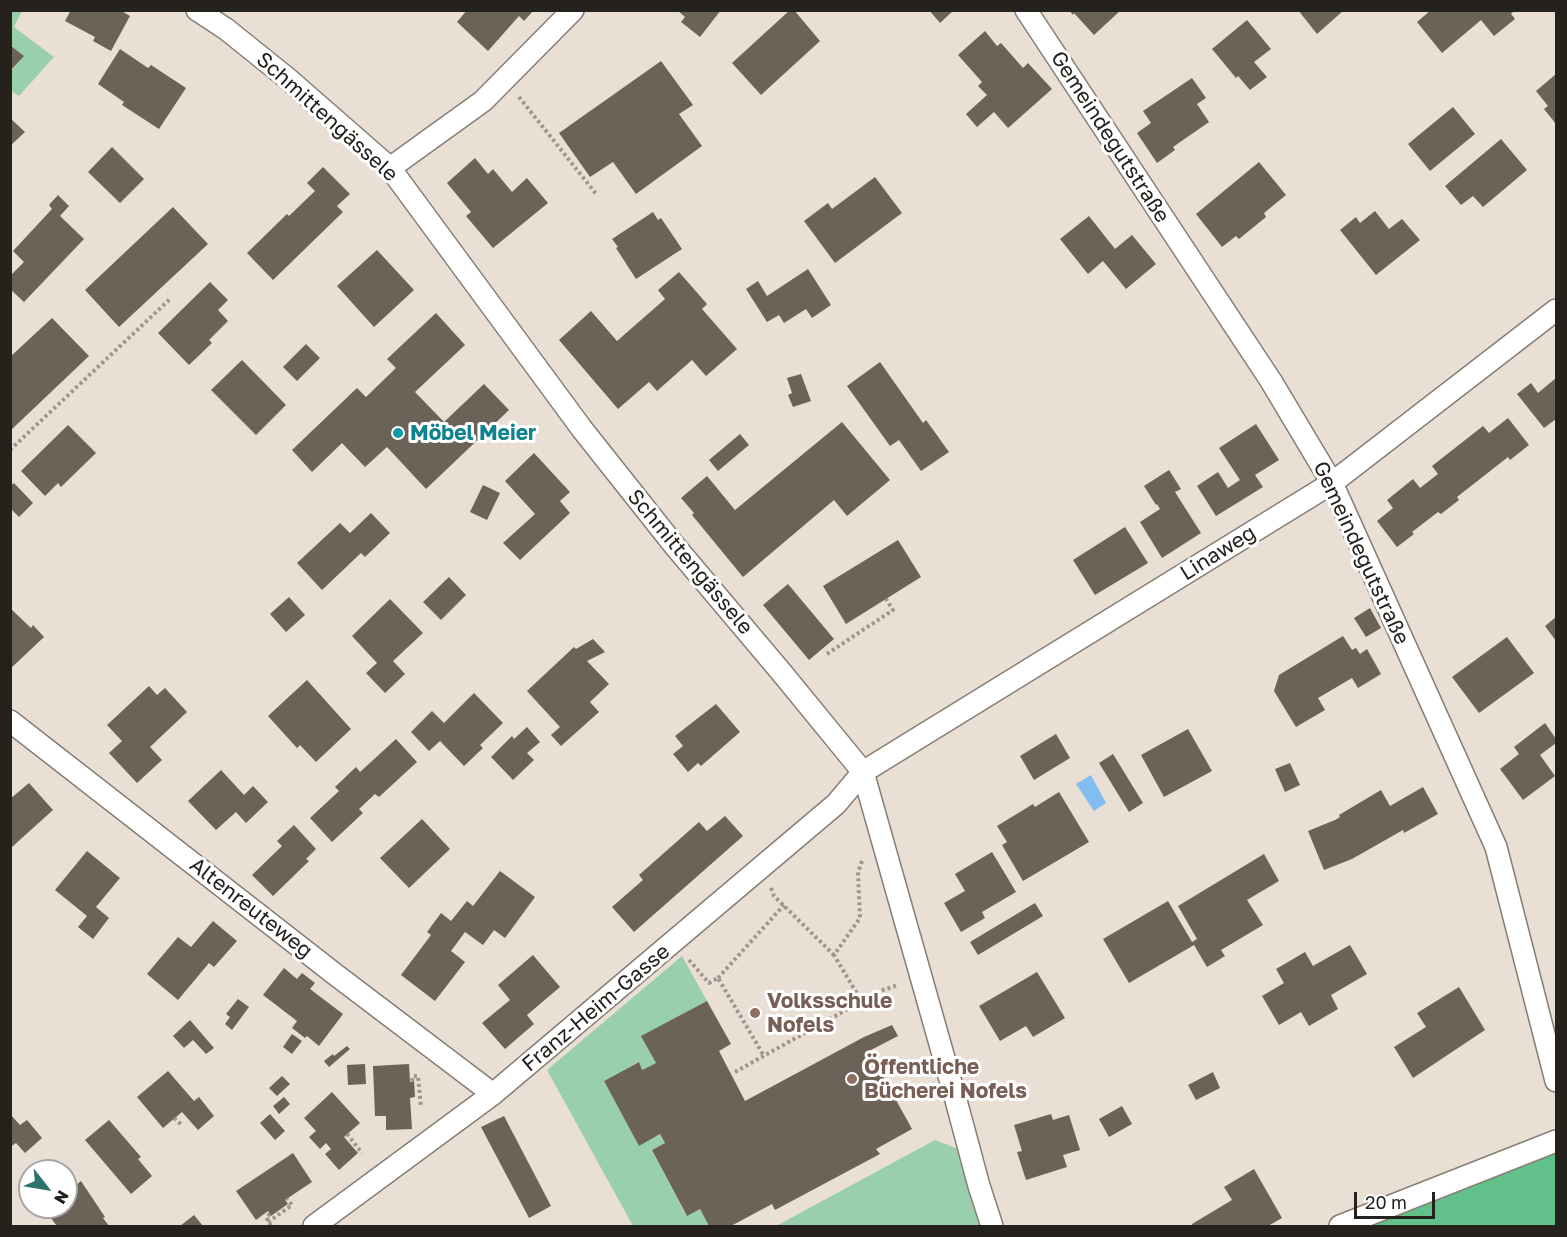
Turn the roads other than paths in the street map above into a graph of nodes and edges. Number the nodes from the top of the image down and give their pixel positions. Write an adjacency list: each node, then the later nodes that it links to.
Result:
1 (197, 10): 4 (street, Schmittengässele)
2 (573, 10): 4 (street)
3 (1026, 10): 6 (street, Gemeindegutstraße)
4 (390, 168): 8 (street, Schmittengässele)
5 (1557, 310): 6 (street, Linaweg)
6 (1332, 483): 8 (street, Linaweg); 9 (street, Gemeindegutstraße)
7 (10, 721): 10 (street, Altenreuteweg)
8 (863, 772): 10 (street, Franz-Heim-Gasse); 13 (street, Schmittengässele)
9 (1557, 1081)
10 (493, 1094): 12 (street, Franz-Heim-Gasse)
11 (1557, 1141): 14 (street)
12 (314, 1227)
13 (992, 1227)
14 (1340, 1227)

